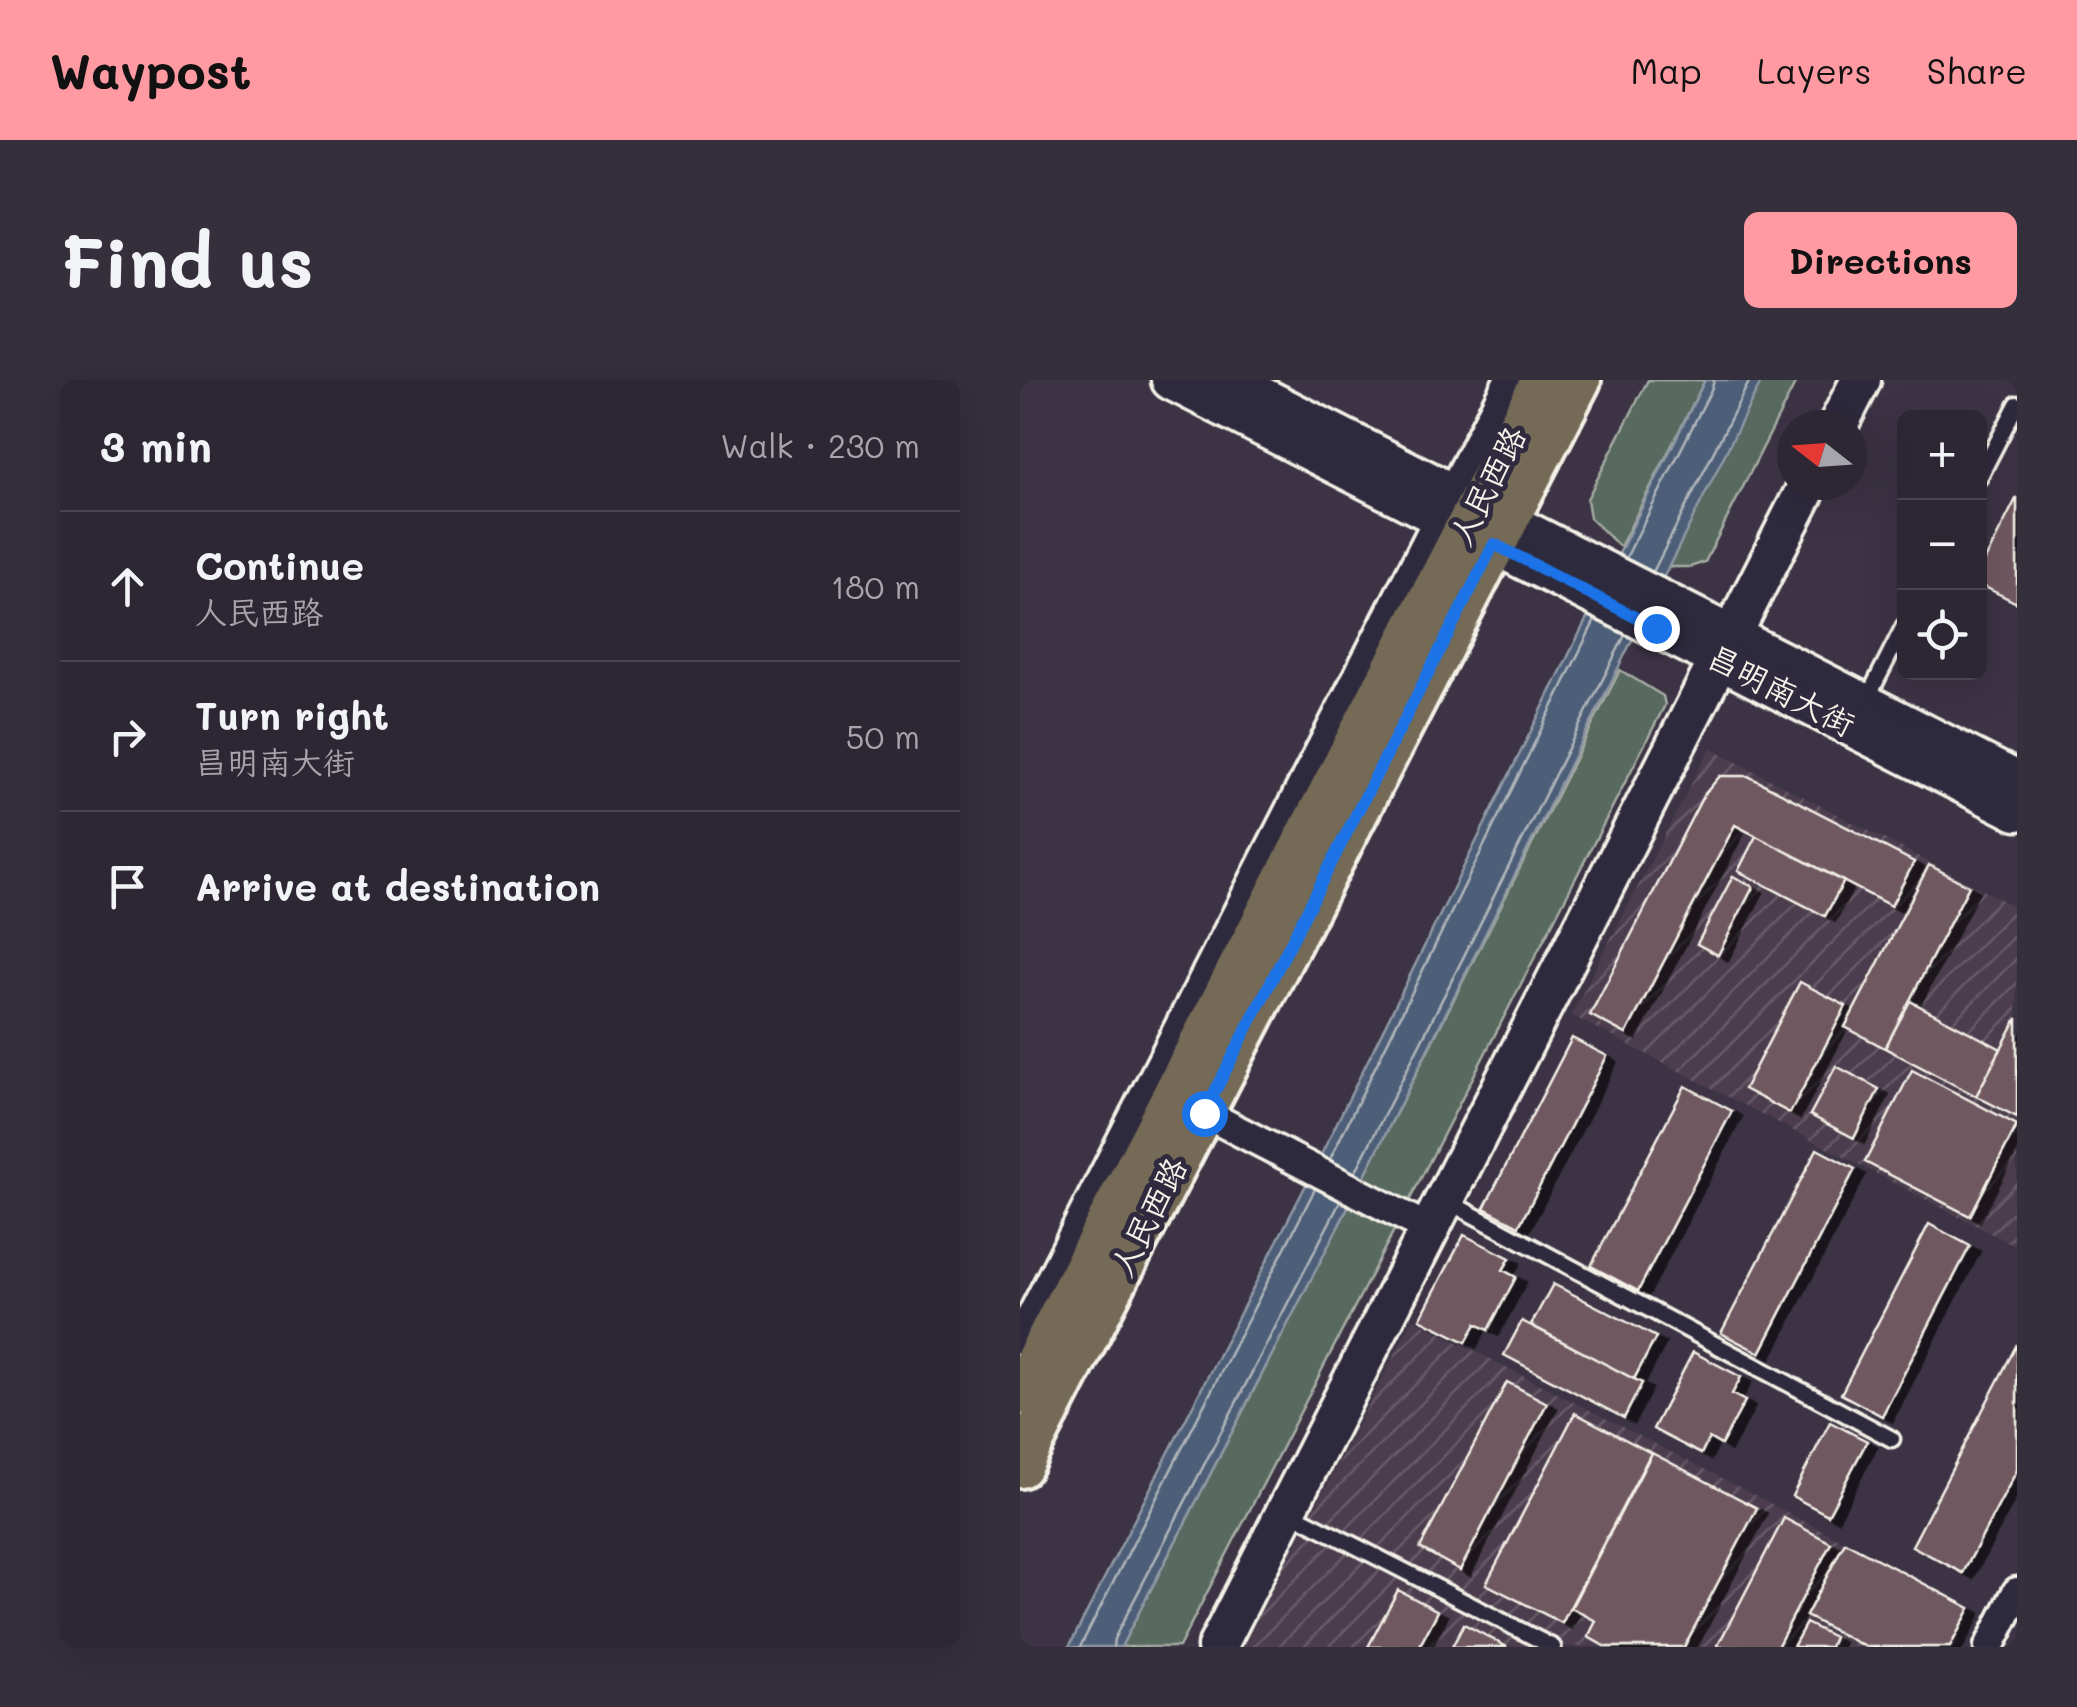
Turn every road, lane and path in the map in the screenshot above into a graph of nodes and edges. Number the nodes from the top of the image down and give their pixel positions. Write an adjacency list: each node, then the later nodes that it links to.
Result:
1 (1171, 380): 11 (main road, 昌明南大街)
2 (1229, 380): 11 (main road, 昌明南大街)
3 (1508, 380): 11 (street)
4 (1543, 380): 11 (main road, 人民西路)
5 (1579, 380): 11 (main road, 人民西路)
6 (1861, 380): 8 (main road)
7 (2017, 404): 9 (lane)
8 (1846, 410)
9 (1987, 464)
10 (1800, 500): 13 (main road)
11 (1472, 518): 13 (main road, 昌明南大街); 17 (main road, 人民西路); 19 (main road, 人民西路)
12 (1897, 640): 14 (lane)
13 (1725, 648): 14 (main road, 昌明南大街); 16 (main road, 昌明南大街); 18 (main road)
14 (1865, 704): 15 (main road, 昌明南大街)
15 (2017, 781)
16 (2017, 811)
17 (1204, 1113): 18 (street); 21 (main road, 人民西路)
18 (1437, 1214): 20 (lane); 22 (main road)
19 (1025, 1358)
20 (1892, 1439)
21 (1020, 1466)
22 (1286, 1510): 24 (main road); 25 (lane)
23 (2017, 1592): 26 (street)
24 (1217, 1647)
25 (1553, 1647)
26 (1990, 1647)

